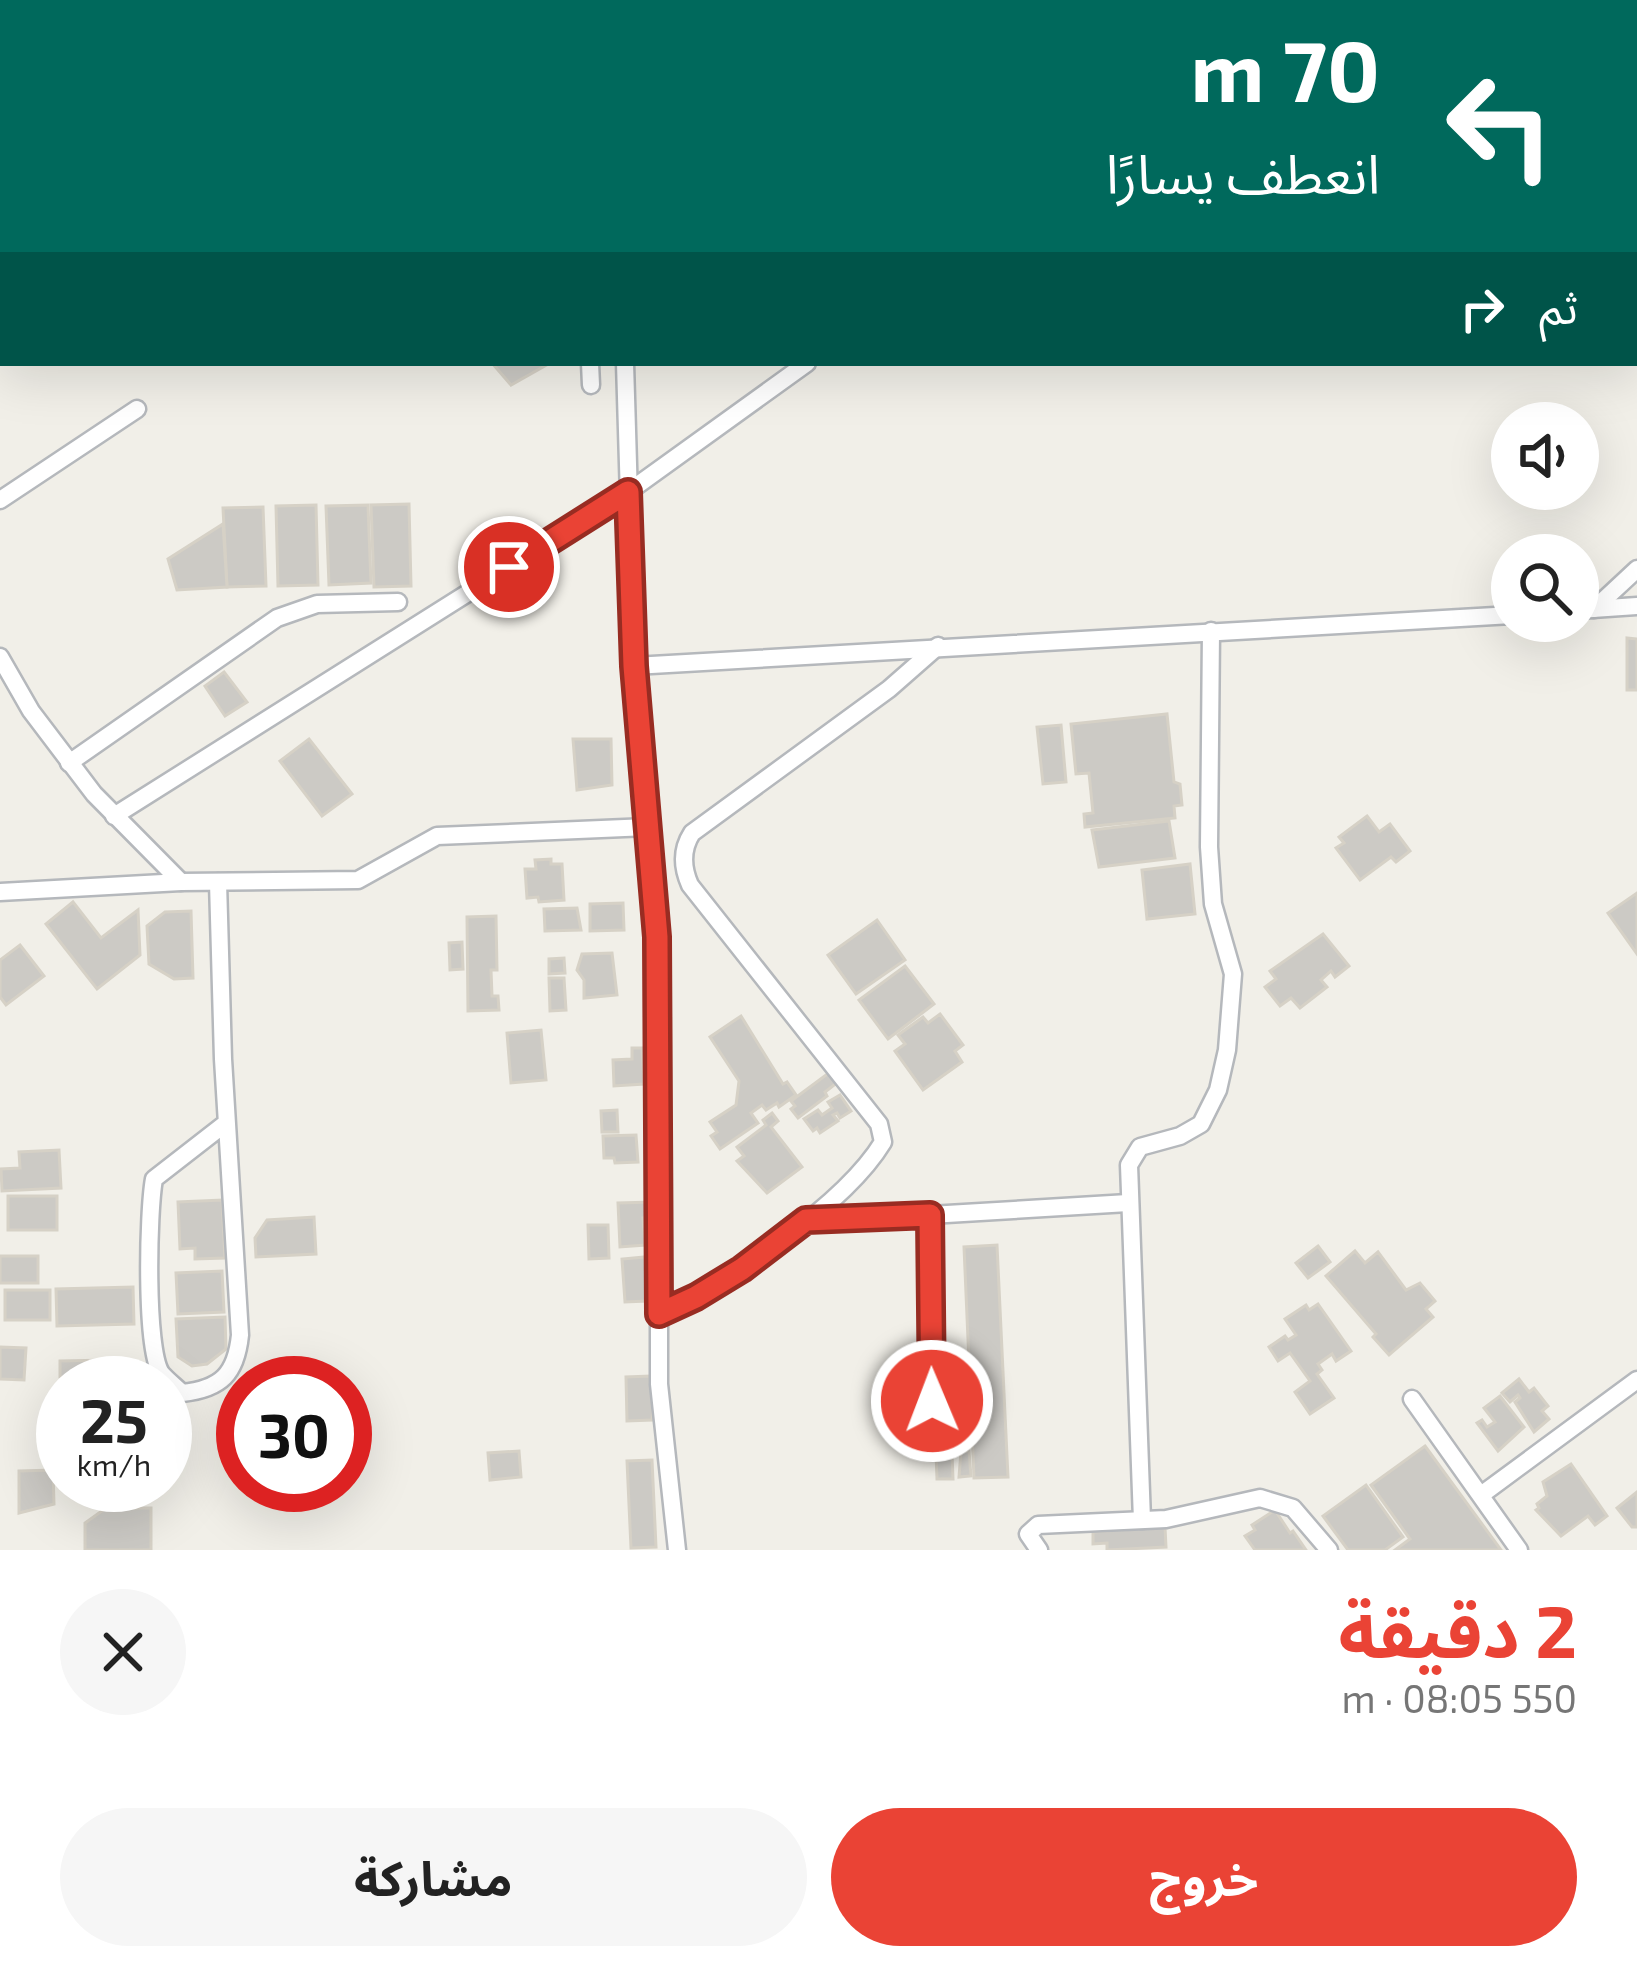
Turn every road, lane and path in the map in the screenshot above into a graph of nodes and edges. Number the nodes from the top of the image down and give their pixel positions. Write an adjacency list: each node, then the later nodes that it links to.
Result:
1 (590, 366): 4 (street)
2 (626, 366): 6 (street)
3 (803, 366): 6 (street)
4 (591, 385)
5 (137, 409): 7 (street)
6 (628, 492): 17 (street); 19 (street)
7 (0, 500)
8 (1637, 569): 9 (street)
9 (1599, 600)
10 (398, 602): 18 (street)
11 (1637, 606): 12 (street)
12 (1599, 609)
13 (1491, 616): 14 (street)
14 (1211, 631): 15 (street); 25 (street)
15 (938, 646): 17 (street); 27 (street)
16 (0, 657): 18 (street)
17 (634, 666): 20 (street)
18 (70, 763): 19 (street)
19 (114, 816): 21 (street)
20 (648, 827): 22 (street); 28 (street)
21 (181, 882): 22 (street); 23 (street)
22 (218, 882): 24 (street)
23 (0, 892)
24 (226, 1124): 24 (street)
25 (1128, 1203): 26 (street); 33 (street)
26 (930, 1215): 27 (street); 31 (street)
27 (806, 1220): 28 (street)
28 (659, 1314): 34 (street)
29 (1637, 1380): 32 (street)
30 (1412, 1399): 32 (street)
31 (932, 1401)
32 (1480, 1495): 37 (street)
33 (1142, 1520): 35 (street); 36 (street)
34 (677, 1550)
35 (1039, 1550)
36 (1329, 1550)
37 (1520, 1550)

